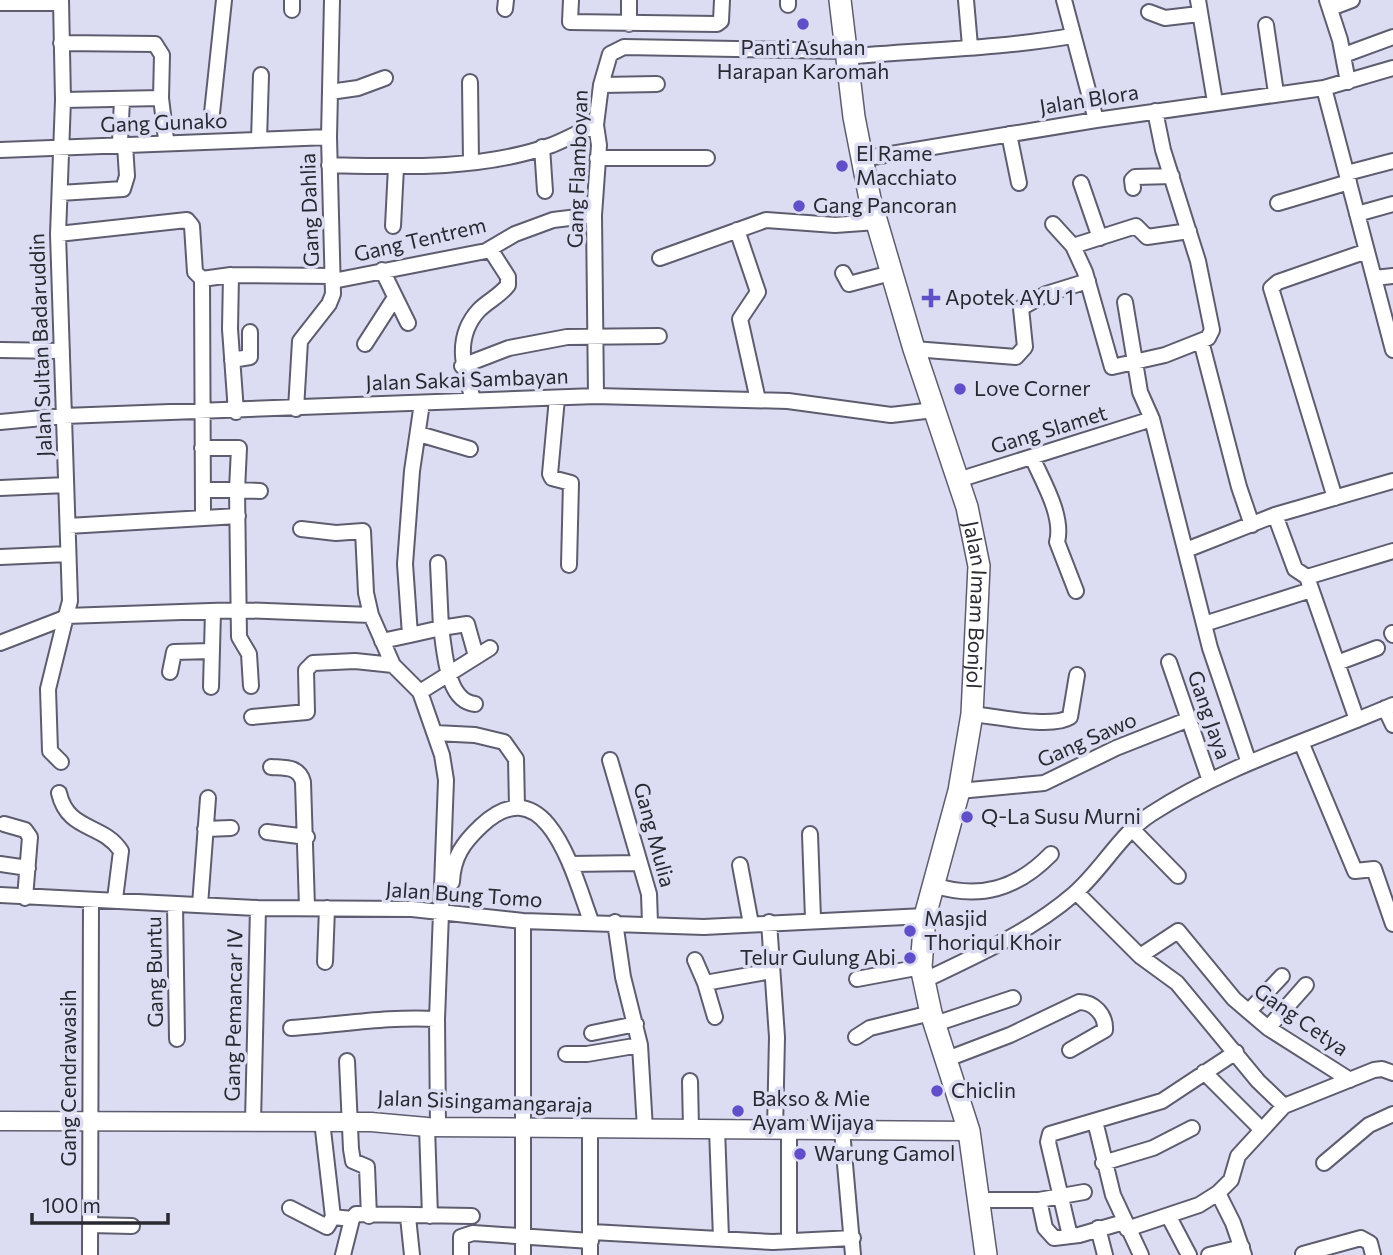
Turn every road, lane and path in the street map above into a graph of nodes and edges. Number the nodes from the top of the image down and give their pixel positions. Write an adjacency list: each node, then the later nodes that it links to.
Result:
1 (224, 0): 38 (street)
2 (332, 0): 31 (street, Gang Dahlia)
3 (571, 0): 15 (street)
4 (629, 0): 15 (street)
5 (722, 0): 15 (street)
6 (840, 0): 21 (highway, Jalan Imam Bonjol)
7 (966, 0): 20 (street)
8 (1065, 0): 17 (street)
9 (1352, 0): 12 (street)
10 (61, 1): 11 (street); 19 (street, Jalan Sultan Badaruddin)
11 (0, 3)
12 (1329, 4): 22 (street)
13 (1198, 7): 14 (street); 36 (street)
14 (1150, 12)
15 (629, 24)
16 (1266, 25): 32 (street)
17 (1072, 36): 20 (street, Gang Flamboyan); 39 (street)
18 (1393, 37): 22 (street)
19 (61, 43): 33 (street); 34 (street, Jalan Sultan Badaruddin)
20 (970, 46): 21 (street, Gang Flamboyan)
21 (845, 54): 29 (street, Gang Flamboyan); 51 (highway, Jalan Imam Bonjol)
22 (1344, 55): 27 (street)
23 (1393, 68): 27 (street, Jalan Blora)
24 (261, 75): 44 (street)
25 (385, 78): 31 (street)
26 (470, 82): 53 (street)
27 (1348, 82): 30 (street, Jalan Blora)
28 (657, 84): 29 (street)
29 (601, 85): 40 (street, Gang Flamboyan)
30 (1324, 88): 32 (street, Jalan Blora); 57 (street)
31 (330, 92): 42 (street, Gang Dahlia)
32 (1276, 93): 36 (street, Jalan Blora)
33 (161, 98): 35 (street); 43 (street)
34 (62, 100): 35 (street); 47 (street, Jalan Sultan Badaruddin)
35 (122, 100): 45 (street)
36 (1215, 102): 37 (street, Jalan Blora)
37 (1155, 111): 39 (street, Jalan Blora); 56 (street)
38 (212, 113)
39 (1096, 120): 41 (street, Jalan Blora)
40 (596, 125): 46 (street); 49 (street, Gang Flamboyan)
41 (1009, 134): 51 (street, Jalan Blora); 58 (street)
42 (329, 137): 44 (street, Gang Gunako); 54 (street, Gang Dahlia)
43 (166, 139)
44 (258, 140): 45 (street, Gang Gunako)
45 (123, 143): 47 (street, Gang Gunako); 62 (street)
46 (542, 147): 53 (street); 61 (street)
47 (59, 148): 48 (street, Gang Gunako); 62 (street, Jalan Sultan Badaruddin)
48 (0, 150)
49 (597, 158): 50 (street); 66 (street, Gang Flamboyan)
50 (707, 158)
51 (862, 159): 67 (highway, Jalan Imam Bonjol)
52 (1393, 161): 57 (street)
53 (471, 162): 55 (street)
54 (330, 165): 55 (street); 85 (street, Gang Dahlia)
55 (396, 167): 69 (street)
56 (1172, 176): 60 (street); 71 (street)
57 (1348, 178): 63 (street); 65 (street)
58 (1020, 183)
59 (1080, 183): 73 (street)
60 (1133, 188)
61 (545, 191)
62 (60, 193): 72 (street, Jalan Sultan Badaruddin)
63 (1278, 203)
64 (1393, 204): 65 (street)
65 (1357, 214): 76 (street)
66 (594, 215): 75 (street, Gang Tentrem); 92 (street, Gang Flamboyan)
67 (877, 222): 70 (street); 80 (highway, Jalan Imam Bonjol)
68 (1054, 224): 74 (street)
69 (393, 226)
70 (737, 230): 77 (street); 105 (street)
71 (1189, 231): 73 (street); 93 (street)
72 (58, 234): 84 (street); 98 (street, Jalan Sultan Badaruddin)
73 (1100, 238): 74 (street)
74 (1073, 246): 86 (street)
75 (490, 249): 78 (street, Gang Tentrem); 101 (street)
76 (1367, 251): 83 (street); 125 (street)
77 (660, 258)
78 (382, 270): 85 (street, Gang Tentrem); 87 (street)
79 (843, 273): 80 (street)
80 (891, 273): 96 (highway, Jalan Imam Bonjol)
81 (231, 275): 84 (street, Gang Tentrem); 85 (street, Gang Tentrem); 99 (street)
82 (1393, 276): 83 (street)
83 (1374, 278): 95 (street)
84 (202, 279): 109 (street)
85 (333, 279): 107 (street, Gang Dahlia)
86 (1088, 281): 96 (street); 100 (street)
87 (394, 299): 89 (street); 94 (street)
88 (1125, 302): 100 (street)
89 (408, 323)
90 (250, 332): 99 (street)
91 (659, 336): 92 (street)
92 (594, 337): 101 (street); 102 (street, Gang Flamboyan)
93 (1201, 341): 100 (street); 129 (street)
94 (365, 344)
95 (1393, 348)
96 (914, 349): 108 (highway, Jalan Imam Bonjol)
97 (0, 350): 98 (street)
98 (62, 351): 111 (street, Jalan Sultan Badaruddin)
99 (232, 360): 110 (street)
100 (1134, 363): 112 (street)
101 (462, 366): 104 (street)
102 (596, 396): 103 (street, Jalan Sakai Sambayan); 105 (street, Jalan Sakai Sambayan)
103 (557, 398): 104 (street, Jalan Sakai Sambayan); 137 (street)
104 (473, 399): 106 (street, Jalan Sakai Sambayan)
105 (758, 400): 108 (street, Jalan Sakai Sambayan)
106 (422, 403): 107 (street, Jalan Sakai Sambayan); 114 (street)
107 (296, 409): 110 (street, Jalan Sakai Sambayan)
108 (934, 410): 118 (highway, Jalan Imam Bonjol)
109 (203, 412): 110 (street, Jalan Sakai Sambayan); 111 (street, Jalan Sakai Sambayan); 115 (street)
110 (236, 412)
111 (64, 416): 113 (street, Jalan Sakai Sambayan); 120 (street, Jalan Sultan Badaruddin)
112 (1152, 419): 117 (street, Gang Slamet); 132 (street)
113 (0, 422)
114 (419, 435): 116 (street); 146 (street)
115 (202, 448): 122 (street); 123 (street)
116 (470, 450)
117 (1032, 457): 118 (street, Gang Slamet); 139 (street)
118 (958, 480): 164 (highway, Jalan Imam Bonjol)
119 (1393, 481): 125 (street)
120 (66, 485): 121 (street); 130 (street, Jalan Sultan Badaruddin)
121 (0, 488)
122 (204, 490): 123 (street); 126 (street)
123 (237, 490): 124 (street); 128 (street)
124 (260, 491)
125 (1335, 498): 127 (street)
126 (203, 511)
127 (1275, 515): 129 (street); 138 (street)
128 (238, 516): 130 (street); 140 (street)
129 (1252, 525): 132 (street)
130 (68, 526): 134 (street, Jalan Sultan Badaruddin)
131 (301, 530): 142 (street)
132 (1186, 550): 144 (street)
133 (1393, 551): 138 (street)
134 (68, 554): 135 (street); 143 (street, Jalan Sultan Badaruddin)
135 (0, 557)
136 (438, 563): 145 (street)
137 (569, 565)
138 (1309, 584): 144 (street); 154 (street)
139 (1076, 591)
140 (239, 610): 141 (street); 142 (street); 159 (street)
141 (213, 611): 143 (street); 151 (street)
142 (371, 615): 147 (street)
143 (66, 616): 148 (street); 172 (street, Jalan Sultan Badaruddin)
144 (1204, 624): 173 (street)
145 (441, 628): 146 (street); 152 (street); 157 (street)
146 (410, 635): 147 (street)
147 (382, 641): 155 (street)
148 (0, 643)
149 (490, 648): 152 (street)
150 (1377, 648): 154 (street)
151 (212, 651): 156 (street); 160 (street)
152 (476, 656): 157 (street)
153 (1169, 662): 166 (street, Gang Jaya)
154 (1337, 663): 167 (street)
155 (393, 665): 161 (street); 165 (street)
156 (170, 672)
157 (449, 674): 161 (street); 162 (street)
158 (1077, 675): 164 (street)
159 (251, 686)
160 (211, 687)
161 (420, 692): 169 (street)
162 (475, 704)
163 (1389, 706): 167 (street); 168 (street)
164 (972, 714): 176 (highway, Jalan Imam Bonjol)
165 (252, 717)
166 (1187, 720): 175 (street, Gang Jaya); 176 (street, Gang Sawo)
167 (1357, 720): 170 (street)
168 (1393, 725)
169 (435, 733): 179 (street); 205 (street)
170 (1301, 742): 173 (street); 214 (street)
171 (610, 760): 188 (street, Gang Mulia)
172 (61, 762)
173 (1249, 763): 175 (street)
174 (271, 766): 186 (street)
175 (1210, 781): 183 (street)
176 (959, 791): 194 (highway, Jalan Imam Bonjol)
177 (59, 793): 198 (street)
178 (208, 798): 182 (street)
179 (517, 807): 190 (street); 205 (street)
180 (4, 824): 192 (street)
181 (230, 828): 182 (street)
182 (205, 829): 201 (street)
183 (1133, 830): 193 (street); 195 (street)
184 (267, 832): 186 (street)
185 (810, 834): 207 (street)
186 (307, 836): 202 (street)
187 (1051, 854): 194 (street)
188 (639, 863): 190 (street); 212 (street, Gang Mulia)
189 (0, 864): 192 (street)
190 (570, 864): 209 (street)
191 (740, 865): 213 (street)
192 (28, 868): 197 (street)
193 (1178, 876)
194 (933, 885): 206 (highway, Jalan Imam Bonjol)
195 (1076, 892): 215 (street); 219 (street)
196 (0, 895): 197 (street, Jalan Bung Tomo)
197 (25, 898): 199 (street, Jalan Bung Tomo)
198 (115, 899): 199 (street, Jalan Bung Tomo); 200 (street, Jalan Bung Tomo)
199 (90, 900): 250 (street, Gang Cendrawasih)
200 (175, 904): 201 (street, Jalan Bung Tomo); 234 (street, Gang Buntu)
201 (200, 905): 203 (street, Jalan Bung Tomo)
202 (307, 907): 203 (street, Jalan Bung Tomo); 204 (street, Jalan Bung Tomo)
203 (258, 908): 251 (street, Gang Pemancar IV)
204 (327, 908): 205 (street, Jalan Bung Tomo); 217 (street)
205 (447, 912): 208 (street, Jalan Bung Tomo); 227 (street)
206 (925, 916): 207 (street, Jalan Bung Tomo); 219 (highway, Jalan Imam Bonjol)
207 (813, 919): 211 (street, Jalan Bung Tomo)
208 (523, 921): 209 (street, Jalan Bung Tomo); 254 (street)
209 (591, 921): 210 (street, Jalan Bung Tomo)
210 (615, 922): 212 (street, Jalan Bung Tomo); 229 (street)
211 (769, 922): 213 (street, Jalan Bung Tomo); 218 (street)
212 (650, 923): 213 (street, Jalan Bung Tomo)
213 (751, 924)
214 (1393, 927)
215 (1140, 956): 225 (street, Gang Cetya); 237 (street)
216 (695, 960): 222 (street)
217 (325, 962)
218 (771, 971): 222 (street); 261 (street)
219 (922, 974): 221 (street); 228 (highway, Jalan Imam Bonjol)
220 (1282, 976): 225 (street)
221 (857, 979)
222 (705, 983): 226 (street)
223 (1306, 985): 231 (street)
224 (1013, 998): 228 (street)
225 (1249, 1011): 231 (street, Gang Cetya)
226 (715, 1017)
227 (437, 1019): 230 (street); 253 (street)
228 (933, 1019): 233 (street); 239 (highway, Jalan Imam Bonjol)
229 (636, 1024): 232 (street); 235 (street)
230 (291, 1028)
231 (1268, 1028): 243 (street, Gang Cetya)
232 (592, 1033)
233 (856, 1037)
234 (177, 1039)
235 (640, 1045): 238 (street); 257 (street)
236 (1070, 1050): 239 (street)
237 (1236, 1052): 242 (street); 245 (street)
238 (566, 1054)
239 (947, 1059): 263 (highway, Jalan Imam Bonjol)
240 (347, 1061): 252 (street)
241 (1392, 1070): 243 (street)
242 (1204, 1072): 249 (street); 260 (street)
243 (1350, 1080): 245 (street)
244 (690, 1081): 258 (street)
245 (1284, 1106): 260 (street)
246 (1393, 1114): 265 (street)
247 (0, 1121): 250 (main road, Jalan Sisingamangaraja)
248 (322, 1121): 251 (main road, Jalan Sisingamangaraja); 252 (main road, Jalan Sisingamangaraja); 275 (street)
249 (1095, 1121): 264 (street); 268 (street)
250 (90, 1122): 251 (main road, Jalan Sisingamangaraja); 279 (street, Gang Cendrawasih)
251 (253, 1122)
252 (350, 1124): 253 (main road, Jalan Sisingamangaraja); 272 (street)
253 (433, 1127): 254 (main road, Jalan Sisingamangaraja); 273 (street)
254 (523, 1128): 255 (main road, Jalan Sisingamangaraja); 284 (street)
255 (590, 1128): 257 (main road, Jalan Sisingamangaraja); 288 (street)
256 (1192, 1128): 264 (street)
257 (645, 1129): 258 (main road, Jalan Sisingamangaraja)
258 (691, 1129): 259 (main road, Jalan Sisingamangaraja)
259 (717, 1129): 261 (main road, Jalan Sisingamangaraja); 285 (street)
260 (1261, 1129): 267 (street)
261 (782, 1130): 262 (main road, Jalan Sisingamangaraja); 287 (street)
262 (842, 1130): 263 (main road, Jalan Sisingamangaraja); 286 (street)
263 (969, 1131): 269 (highway, Jalan Imam Bonjol)
264 (1103, 1163): 280 (street)
265 (1324, 1163)
266 (1084, 1192): 268 (street)
267 (1218, 1193): 277 (street); 290 (street)
268 (1061, 1197): 270 (street); 283 (street)
269 (980, 1200): 270 (street); 298 (highway, Jalan Imam Bonjol)
270 (1038, 1200): 283 (street)
271 (290, 1208): 275 (street)
272 (369, 1216): 276 (street); 278 (street)
273 (430, 1216): 274 (street); 276 (street)
274 (472, 1216)
275 (333, 1217): 278 (street)
276 (408, 1217): 295 (street)
277 (1169, 1217): 280 (street); 301 (street)
278 (352, 1219): 294 (street)
279 (90, 1225): 281 (street); 293 (street, Gang Cendrawasih)
280 (1126, 1225): 282 (street); 300 (street)
281 (132, 1226)
282 (1098, 1228): 283 (street); 299 (street)
283 (1070, 1236)
284 (524, 1237): 288 (street); 291 (street); 296 (street)
285 (721, 1237): 288 (street); 289 (street)
286 (853, 1238): 287 (street); 297 (street)
287 (789, 1241): 289 (street)
288 (591, 1243)
289 (753, 1248)
290 (1243, 1251): 302 (street)
291 (523, 1253)
292 (1303, 1254): 303 (street)
293 (90, 1255)
294 (342, 1255)
295 (412, 1255)
296 (461, 1255)
297 (853, 1255)
298 (986, 1255)
299 (1105, 1255)
300 (1140, 1255)
301 (1189, 1255)
302 (1209, 1255)
303 (1373, 1255)

